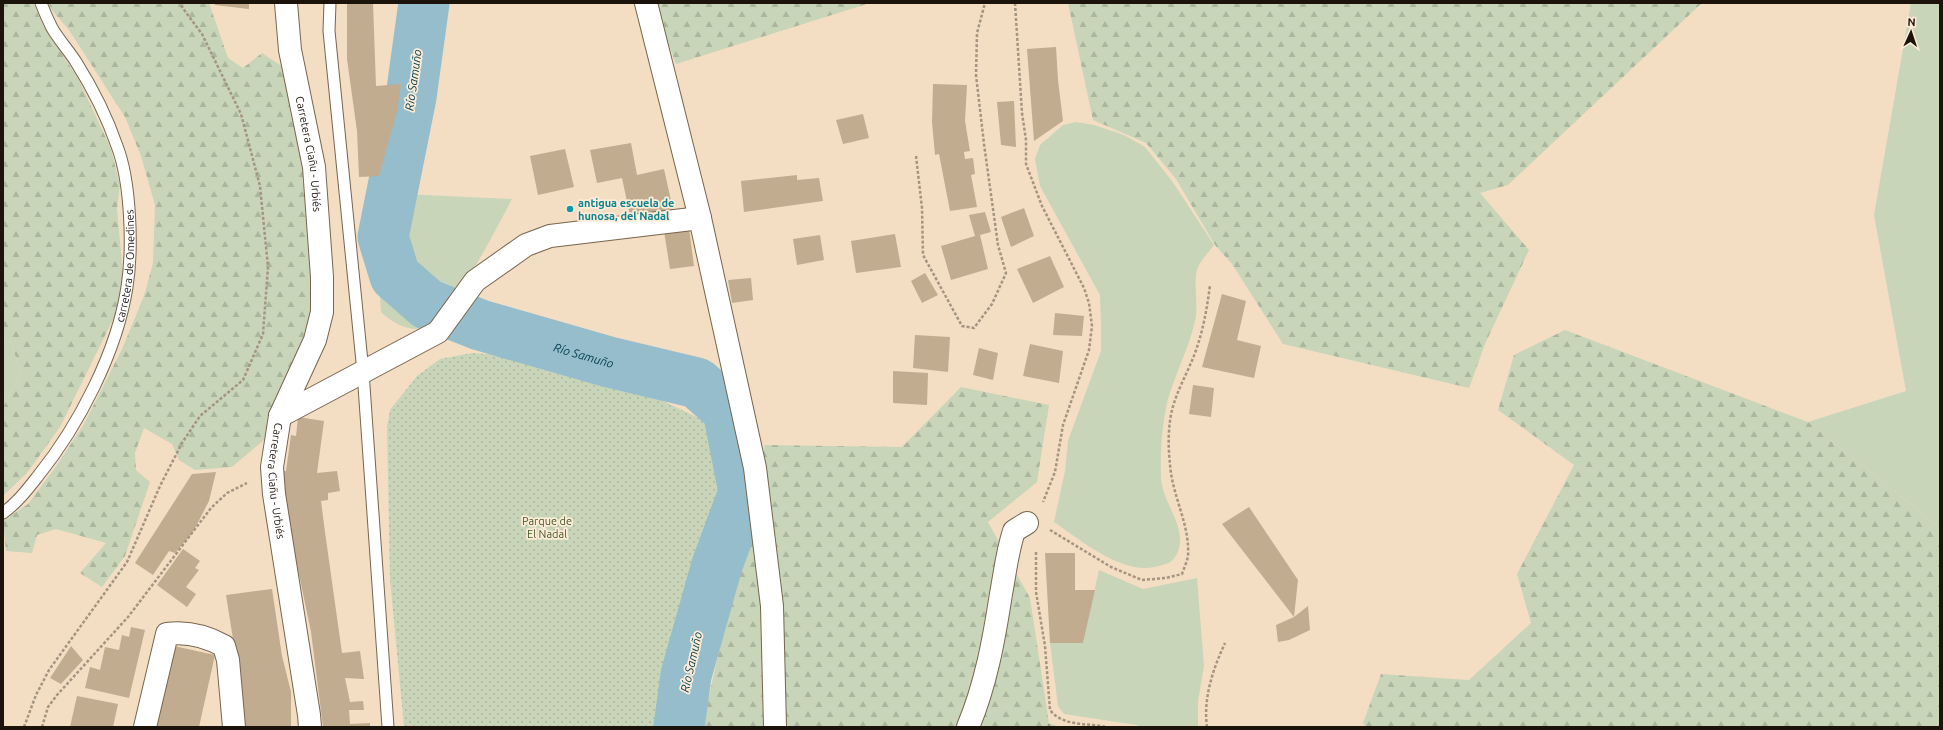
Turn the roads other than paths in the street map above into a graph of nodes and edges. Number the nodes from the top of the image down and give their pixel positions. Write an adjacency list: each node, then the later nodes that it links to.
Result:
1 (41, 3): 8 (lane, carretera de Omedines)
2 (286, 3): 7 (street, Carretera Ciañu - Urbiés)
3 (330, 3): 6 (lane)
4 (646, 3): 5 (street)
5 (700, 218): 6 (street); 14 (street)
6 (363, 372): 7 (street); 13 (lane)
7 (280, 416): 12 (street, Carretera Ciañu - Urbiés)
8 (3, 513)
9 (1027, 523): 15 (street)
10 (145, 727): 11 (street)
11 (234, 727)
12 (310, 727)
13 (388, 727)
14 (775, 727)
15 (968, 727)

